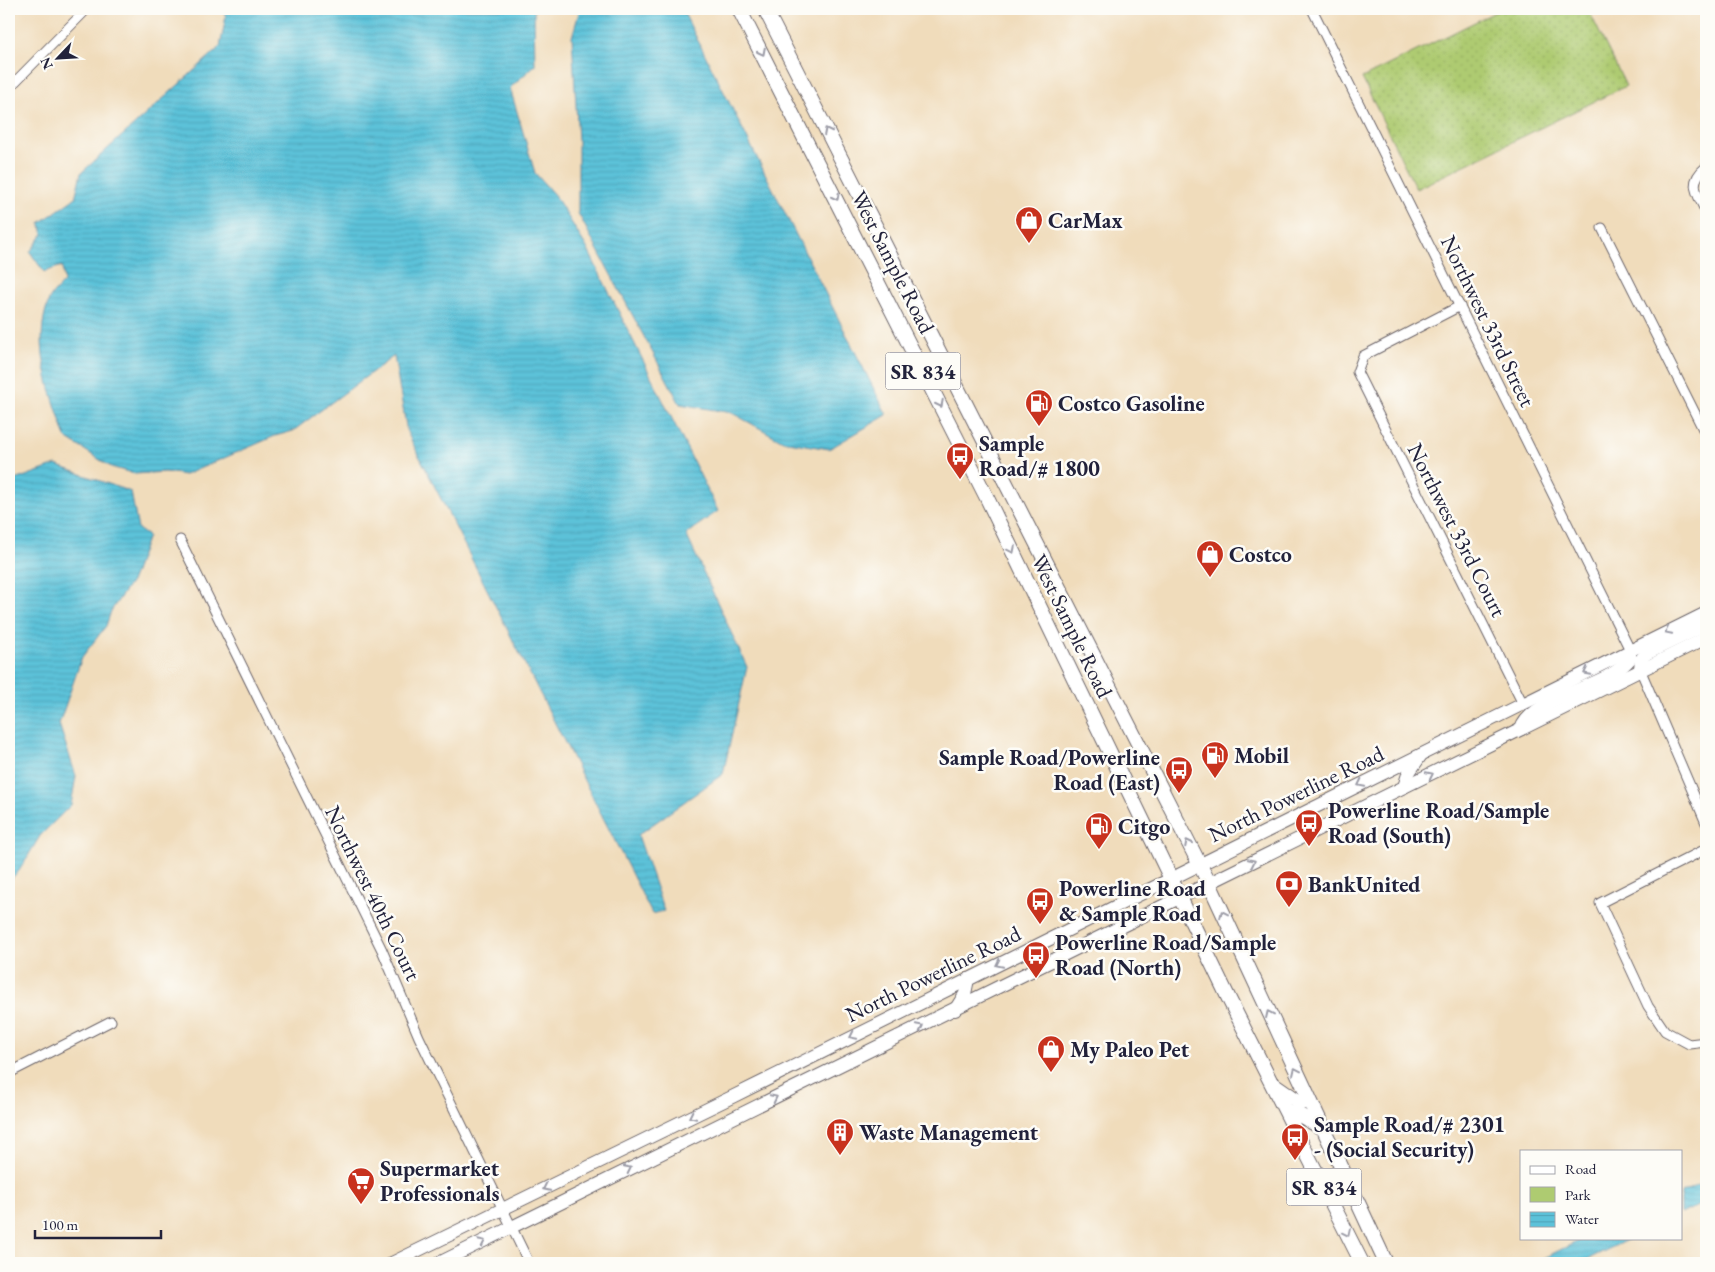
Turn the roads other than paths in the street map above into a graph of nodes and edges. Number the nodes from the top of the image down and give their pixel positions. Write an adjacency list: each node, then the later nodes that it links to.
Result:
1 (87, 9): 5 (street)
2 (739, 9): 24 (main road, West Sample Road / SR 834, one-way to 24)
3 (765, 9): 23 (main road, West Sample Road / SR 834, one-way to 3)
4 (1312, 9): 9 (street, Northwest 33rd Street)
5 (9, 88)
6 (1706, 167): 7 (street)
7 (1706, 212)
8 (1602, 228): 10 (street)
9 (1460, 306): 15 (street, Northwest 33rd Street); 17 (street, Northwest 33rd Court)
10 (1706, 435)
11 (180, 540): 39 (street, Northwest 40th Court)
12 (1706, 613): 15 (main road, North Powerline Road, one-way to 15)
13 (1706, 625): 16 (main road)
14 (1706, 638): 16 (main road, North Powerline Road)
15 (1630, 650): 17 (main road, North Powerline Road, one-way to 17); 18 (main road)
16 (1640, 670): 18 (main road, North Powerline Road); 21 (street)
17 (1523, 704): 19 (main road, North Powerline Road)
18 (1520, 730): 20 (main road, North Powerline Road, one-way to 18)
19 (1420, 754): 20 (main road); 23 (main road, North Powerline Road, one-way to 23)
20 (1404, 787): 25 (main road, North Powerline Road, one-way to 20)
21 (1706, 823)
22 (1706, 849): 30 (street)
23 (1199, 864): 24 (main road, North Powerline Road); 25 (main road, West Sample Road / SR 834)
24 (1171, 878): 26 (main road, West Sample Road / SR 834); 27 (main road, North Powerline Road, one-way to 27)
25 (1209, 883): 26 (main road, North Powerline Road); 35 (main road, West Sample Road / SR 834, one-way to 25)
26 (1180, 897): 28 (main road, North Powerline Road); 33 (main road, West Sample Road / SR 834)
27 (968, 979): 28 (main road); 32 (main road, North Powerline Road, one-way to 32)
28 (955, 1010): 36 (main road, North Powerline Road, one-way to 28)
29 (111, 1021): 31 (street)
30 (1706, 1042)
31 (9, 1073)
32 (768, 1079): 34 (main road, North Powerline Road); 36 (main road)
33 (1273, 1083): 35 (main road); 37 (main road, West Sample Road / SR 834)
34 (720, 1102): 36 (main road); 39 (main road, North Powerline Road, one-way to 39)
35 (1311, 1103): 38 (main road, West Sample Road / SR 834)
36 (753, 1108): 40 (main road, North Powerline Road, one-way to 36)
37 (1287, 1111): 38 (main road); 44 (main road, West Sample Road / SR 834, one-way to 44)
38 (1323, 1128): 45 (main road, West Sample Road / SR 834)
39 (502, 1209): 40 (street, Northwest 40th Court); 41 (main road, North Powerline Road)
40 (510, 1228): 42 (main road, North Powerline Road, one-way to 40); 43 (street, Northwest 40th Court)
41 (392, 1263)
42 (439, 1263)
43 (529, 1263)
44 (1362, 1263)
45 (1386, 1263)

